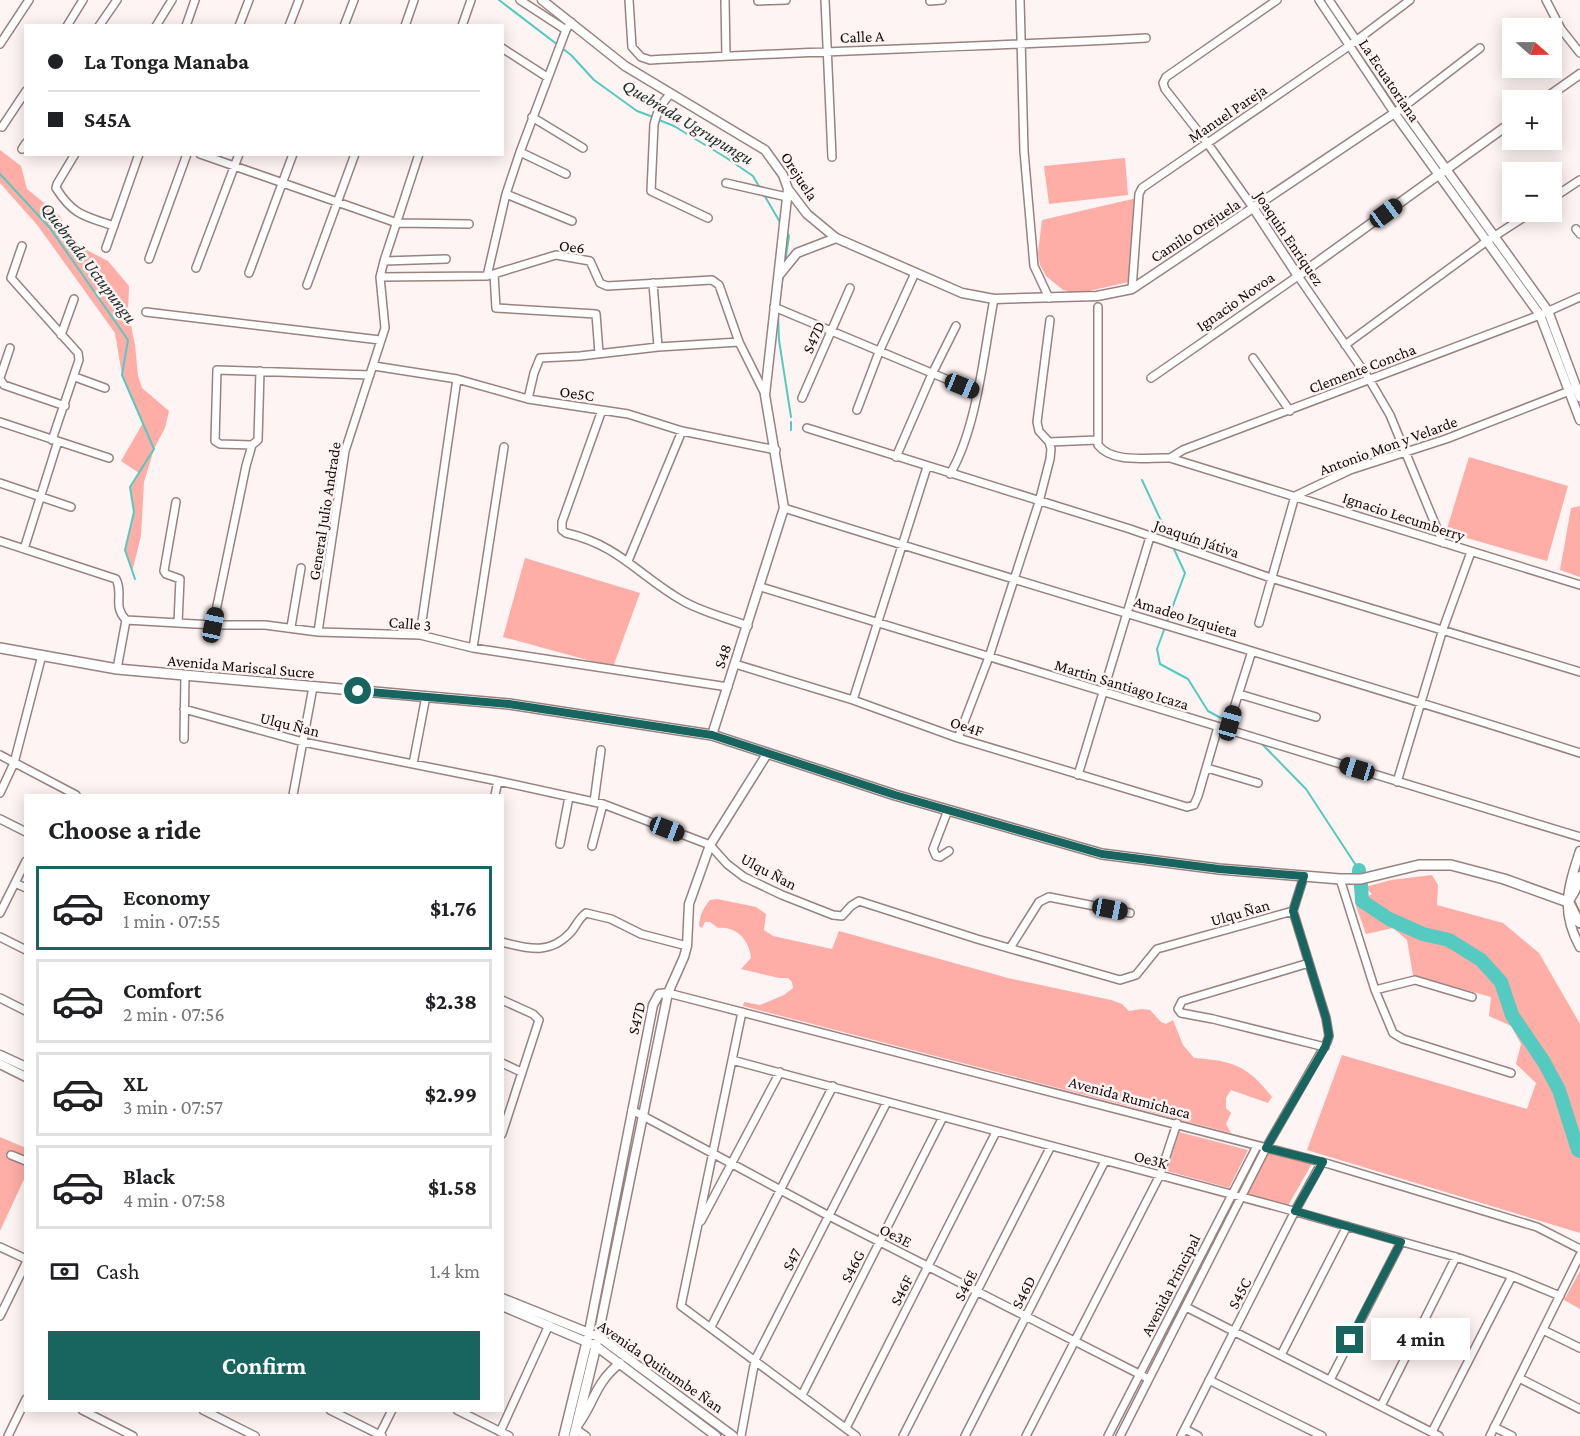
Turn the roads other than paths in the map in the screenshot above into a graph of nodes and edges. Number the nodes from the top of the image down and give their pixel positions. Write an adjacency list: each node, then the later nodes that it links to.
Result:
1 (29, 0): 38 (street)
2 (83, 0): 26 (street)
3 (117, 0): 27 (street)
4 (172, 0): 28 (street)
5 (195, 0): 29 (street)
6 (249, 0): 30 (street)
7 (299, 0): 31 (street)
8 (354, 0): 32 (street)
9 (414, 0): 33 (street)
10 (471, 0): 34 (street)
11 (520, 0): 35 (street)
12 (542, 0): 35 (street, Orejuela)
13 (630, 0): 45 (street, Calle A)
14 (725, 0): 45 (street)
15 (786, 0): 24 (street)
16 (825, 0): 43 (street)
17 (942, 0): 25 (street)
18 (1020, 0): 39 (street)
19 (1277, 0): 55 (street, Joaquin Enriquez)
20 (1319, 0): 40 (street, La Ecuatoriana)
21 (1329, 0): 37 (street)
22 (1410, 0): 37 (street, Manuel Pareja)
23 (1546, 0): 44 (street)
24 (758, 1)
25 (930, 1)
26 (68, 24)
27 (100, 24)
28 (157, 24)
29 (187, 24)
30 (240, 24)
31 (290, 24)
32 (346, 24)
33 (406, 24)
34 (464, 24)
35 (569, 26): 47 (street); 50 (street, Orejuela)
36 (1146, 38): 39 (street, Calle A)
37 (1356, 41): 40 (street, Manuel Pareja); 51 (street)
38 (0, 44)
39 (1022, 45): 43 (street, Calle A); 103 (street)
40 (1349, 46): 51 (street, La Ecuatoriana); 55 (street, Manuel Pareja)
41 (1480, 48): 51 (street)
42 (504, 49): 47 (street)
43 (827, 51): 45 (street, Calle A); 66 (street)
44 (1580, 53)
45 (726, 56)
46 (1580, 74): 48 (street)
47 (547, 77): 52 (street)
48 (1557, 90)
49 (24, 94): 53 (street)
50 (670, 94): 74 (street, Orejuela); 78 (street)
51 (1398, 111): 68 (street, La Ecuatoriana); 77 (street, Camilo Orejuela)
52 (532, 117): 56 (street); 57 (street)
53 (2, 127)
54 (1502, 129): 68 (street, Ignacio Novoa)
55 (1208, 144): 77 (street, Joaquin Enriquez); 101 (street, Manuel Pareja)
56 (583, 148)
57 (520, 152): 69 (street); 75 (street)
58 (74, 156): 83 (street)
59 (138, 156): 83 (street)
60 (186, 156): 88 (street)
61 (205, 156): 67 (street)
62 (238, 156): 67 (street)
63 (292, 156): 71 (street)
64 (354, 156): 76 (street)
65 (418, 156): 81 (street, General Julio Andrade)
66 (832, 157)
67 (234, 167): 71 (street); 91 (street)
68 (1442, 172): 85 (street, La Ecuatoriana); 96 (street, Ignacio Novoa)
69 (566, 174)
70 (1580, 180): 73 (street)
71 (282, 183): 76 (street); 92 (street)
72 (726, 183): 74 (street)
73 (1562, 192)
74 (788, 193): 84 (street, Orejuela); 95 (street)
75 (506, 194): 79 (street); 94 (street)
76 (336, 203): 81 (street); 99 (street)
77 (1254, 209): 96 (street, Joaquin Enriquez); 101 (street, Camilo Orejuela)
78 (708, 218)
79 (572, 221)
80 (1517, 222): 85 (street)
81 (397, 223): 82 (street); 90 (street, General Julio Andrade)
82 (469, 224)
83 (114, 226): 87 (street)
84 (836, 238): 93 (street, Orejuela); 95 (street)
85 (1491, 239): 109 (street, La Ecuatoriana); 116 (street)
86 (22, 246): 113 (street)
87 (106, 248)
88 (149, 259)
89 (446, 259): 90 (street)
90 (384, 261): 97 (street, General Julio Andrade)
91 (196, 268)
92 (249, 273)
93 (915, 273): 105 (street, Orejuela); 119 (street)
94 (490, 275): 97 (street, Oe6); 98 (street, Oe6); 120 (street)
95 (780, 275): 106 (street)
96 (1298, 276): 116 (street, Joaquin Enriquez); 128 (street, Ignacio Novoa)
97 (380, 277): 114 (street, General Julio Andrade)
98 (653, 283): 115 (street, Oe6); 117 (street)
99 (307, 285)
100 (850, 288): 112 (street, S47D)
101 (1132, 289): 103 (street, Orejuela)
102 (1580, 297): 109 (street, Clemente Concha)
103 (1049, 298): 105 (street, Orejuela)
104 (74, 299): 113 (street)
105 (994, 299): 133 (street)
106 (774, 307): 112 (street); 134 (street)
107 (1098, 307): 146 (street)
108 (146, 312): 114 (street)
109 (1544, 313): 130 (street, Clemente Concha); 132 (street, La Ecuatoriana)
110 (1050, 320): 147 (street)
111 (956, 326): 124 (street)
112 (832, 330): 119 (street); 135 (street, S47D)
113 (62, 335): 126 (street)
114 (380, 340): 122 (street, General Julio Andrade)
115 (739, 342): 117 (street); 134 (street)
116 (1345, 345): 130 (street, Joaquin Enriquez)
117 (658, 347): 120 (street)
118 (10, 348): 127 (street)
119 (879, 352): 124 (street); 139 (street)
120 (599, 353): 136 (street)
121 (1252, 358): 140 (street)
122 (374, 366): 125 (street, General Julio Andrade); 129 (street, Oe5C)
123 (260, 371): 125 (street); 148 (street); 148 (street)
124 (932, 374): 133 (street); 152 (street)
125 (370, 375): 185 (street, General Julio Andrade)
126 (75, 377): 131 (street); 137 (street)
127 (0, 378): 137 (street)
128 (1151, 378)
129 (457, 379): 136 (street, Oe5C); 186 (street)
130 (1369, 379): 140 (street, Clemente Concha); 151 (street, Joaquin Enriquez)
131 (105, 388)
132 (1576, 391): 141 (street, La Ecuatoriana); 151 (street, Antonio Mon y Velarde)
133 (977, 392): 156 (street)
134 (765, 395): 150 (street)
135 (802, 398)
136 (528, 399): 138 (street, Oe5C)
137 (64, 406): 145 (street)
138 (602, 410): 144 (street, Oe5C); 170 (street)
139 (857, 410)
140 (1290, 411): 154 (street, Clemente Concha)
141 (1580, 420)
142 (0, 422): 145 (street)
143 (807, 428): 152 (street, Joaquín Játiva)
144 (682, 431): 150 (street, Oe5C); 170 (street)
145 (55, 440): 153 (street); 158 (street)
146 (1097, 440): 147 (street); 154 (street)
147 (1049, 442): 161 (street)
148 (252, 445): 181 (street)
149 (504, 447): 188 (street)
150 (776, 450): 163 (street)
151 (1406, 453): 159 (street, Antonio Mon y Velarde); 166 (street, Joaquin Enriquez)
152 (896, 457): 155 (street, Joaquín Játiva)
153 (109, 458)
154 (1170, 458): 159 (street, Ignacio Lecumberry)
155 (927, 467): 156 (street, Joaquín Játiva); 167 (street)
156 (950, 474): 161 (street, Joaquín Játiva)
157 (0, 483): 158 (street)
158 (40, 496): 162 (street); 168 (street)
159 (1295, 496): 166 (street, Ignacio Lecumberry); 172 (street)
160 (176, 502): 179 (street)
161 (1039, 502): 164 (street, Joaquín Játiva); 173 (street)
162 (71, 507)
163 (784, 508): 167 (street, Amadeo Izquieta); 175 (street, S48)
164 (1150, 537): 172 (street, Joaquín Játiva); 176 (street)
165 (0, 541): 168 (street)
166 (1443, 543): 169 (street, Ignacio Lecumberry)
167 (902, 545): 173 (street, Amadeo Izquieta); 178 (street)
168 (24, 549): 177 (street)
169 (1471, 552): 174 (street, Ignacio Lecumberry); 184 (street)
170 (628, 561): 182 (street)
171 (301, 568): 183 (street)
172 (1271, 578): 180 (street); 184 (street, Joaquín Játiva)
173 (1013, 580): 176 (street, Amadeo Izquieta); 191 (street)
174 (1580, 585)
175 (761, 587): 178 (street, Martin Santiago Icaza); 182 (street, S48)
176 (1128, 612): 189 (street, Amadeo Izquieta); 198 (street)
177 (126, 620): 179 (street, Calle 3); 193 (street)
178 (876, 622): 191 (street, Martin Santiago Icaza); 201 (street)
179 (178, 623): 181 (street, Calle 3)
180 (1259, 623)
181 (213, 625): 183 (street, Calle 3)
182 (748, 626): 192 (street, S48)
183 (291, 627): 185 (street, Calle 3)
184 (1443, 629): 194 (street, Joaquín Játiva); 202 (street)
185 (318, 632): 186 (street, Calle 3)
186 (420, 635): 188 (street, Calle 3)
187 (0, 648): 190 (main road, Avenida Mariscal Sucre)
188 (473, 648): 197 (street, Calle 3)
189 (1252, 651): 199 (street); 202 (street, Amadeo Izquieta)
190 (42, 656): 193 (main road, Avenida Mariscal Sucre); 215 (street)
191 (989, 657): 198 (street, Martin Santiago Icaza); 208 (street)
192 (735, 664): 197 (street, S48); 201 (street, Oe4F)
193 (117, 669): 195 (main road, Avenida Mariscal Sucre)
194 (1580, 672)
195 (185, 676): 196 (main road, Avenida Mariscal Sucre); 203 (street)
196 (313, 687): 200 (main road, Avenida Mariscal Sucre); 210 (street)
197 (728, 687): 207 (street, S48)
198 (1102, 692): 206 (street, Martin Santiago Icaza); 218 (street)
199 (1239, 694): 204 (street); 205 (street)
200 (426, 696): 207 (main road, Avenida Mariscal Sucre); 216 (street)
201 (853, 700): 208 (street, Oe4F)
202 (1421, 702): 212 (street, Amadeo Izquieta); 220 (street)
203 (184, 709): 209 (street); 210 (street, Ulqu Ñan)
204 (1316, 717)
205 (1229, 726): 206 (street, Martin Santiago Icaza); 220 (street, Martin Santiago Icaza)
206 (1218, 727): 217 (street)
207 (712, 735): 213 (main road, Avenida Mariscal Sucre)
208 (958, 738): 218 (street, Oe4F)
209 (184, 739)
210 (303, 742): 216 (street, Ulqu Ñan); 224 (street)
211 (601, 750): 227 (street)
212 (1580, 753)
213 (767, 754): 229 (main road, Avenida Mariscal Sucre); 234 (street)
214 (0, 755): 215 (street)
215 (14, 763): 222 (street); 223 (street)
216 (414, 764): 219 (street, Ulqu Ñan)
217 (1207, 768): 218 (street, Oe4F); 221 (street)
218 (1078, 775)
219 (498, 781): 225 (street); 226 (street, Ulqu Ñan)
220 (1397, 782): 232 (street, Martin Santiago Icaza)
221 (1258, 783)
222 (0, 793)
223 (74, 794)
224 (293, 794)
225 (495, 794)
226 (569, 797): 227 (street, Ulqu Ñan); 233 (street)
227 (594, 802): 228 (street, Ulqu Ñan)
228 (603, 804): 234 (street, Ulqu Ñan); 235 (street)
229 (948, 810): 236 (street); 239 (main road, Avenida Mariscal Sucre)
230 (0, 819): 231 (street)
231 (24, 831)
232 (1580, 837)
233 (560, 844)
234 (710, 845): 252 (street); 254 (street, Ulqu Ñan)
235 (592, 846)
236 (949, 851)
237 (1580, 851): 244 (street)
238 (24, 865): 242 (street)
239 (1304, 876): 241 (main road, Avenida Mariscal Sucre); 246 (street)
240 (1580, 876): 244 (street)
241 (1340, 879): 244 (main road, Avenida Mariscal Sucre); 257 (street)
242 (15, 883): 243 (street); 247 (street)
243 (24, 887)
244 (1569, 902): 245 (main road, Avenida Mariscal Sucre); 249 (main road); 253 (street)
245 (1580, 906)
246 (1293, 911): 254 (street, Ulqu Ñan); 256 (street)
247 (0, 912)
248 (1130, 913): 254 (street)
249 (1580, 922)
250 (0, 937): 255 (street)
251 (504, 943): 252 (street)
252 (687, 946): 258 (street)
253 (1580, 947)
254 (1010, 948)
255 (24, 949)
256 (1309, 963): 264 (street); 264 (street)
257 (1375, 990): 260 (street); 272 (street)
258 (668, 993): 263 (street, Avenida Rumichaca); 276 (street, S47D); 277 (street, S47D)
259 (0, 998): 262 (street)
260 (1472, 998)
261 (504, 1001): 270 (street)
262 (24, 1010)
263 (742, 1012): 266 (street); 279 (street, Avenida Rumichaca)
264 (1325, 1047): 284 (street, Avenida Principal)
265 (0, 1054): 269 (street)
266 (732, 1060): 271 (street, Oe3K); 285 (street)
267 (0, 1064): 273 (street)
268 (504, 1064): 270 (street)
269 (24, 1066)
270 (521, 1072): 280 (street)
271 (780, 1072): 274 (street, Oe3K); 290 (street)
272 (1511, 1073)
273 (24, 1076)
274 (833, 1086): 275 (street, Oe3K); 292 (street)
275 (887, 1102): 278 (street, Oe3K); 296 (street, S47)
276 (632, 1110): 277 (street, Oe3E); 319 (street, S47D)
277 (643, 1117): 285 (street, Oe3E); 319 (street, S47D)
278 (943, 1118): 281 (street, Oe3K); 299 (street, S46G)
279 (1177, 1123): 283 (street, Avenida Rumichaca); 291 (street)
280 (504, 1126)
281 (996, 1132): 282 (street, Oe3K); 306 (street, S46F)
282 (1052, 1146): 288 (street, Oe3K); 308 (street, S46E)
283 (1257, 1146): 284 (street, Avenida Rumichaca); 293 (street, Avenida Principal)
284 (1266, 1148): 289 (street, Avenida Rumichaca); 294 (street, Avenida Principal)
285 (713, 1154): 290 (street, Oe3E); 298 (street)
286 (11, 1155): 287 (street)
287 (24, 1160)
288 (1105, 1161): 291 (street, Oe3K); 314 (street, S46D)
289 (1323, 1162): 295 (street, S45C); 302 (street, Avenida Rumichaca)
290 (732, 1164): 292 (street, Oe3E); 298 (street)
291 (1160, 1175): 293 (street, Oe3K); 320 (street)
292 (780, 1190): 296 (street, Oe3E); 316 (street)
293 (1232, 1195): 294 (street, Oe3K); 325 (street, Avenida Principal)
294 (1241, 1197): 295 (street, Oe3K); 312 (street, Avenida Principal)
295 (1295, 1211): 297 (street, Oe3K); 318 (street, S45C)
296 (829, 1216): 299 (street, Oe3E); 323 (street, S47)
297 (1347, 1226): 300 (street, Oe3K); 322 (street)
298 (698, 1227): 316 (street)
299 (880, 1242): 306 (street, Oe3E); 330 (street, S46G)
300 (1401, 1242): 303 (street, Oe3K); 329 (street)
301 (0, 1247): 304 (street)
302 (1580, 1251): 309 (street)
303 (1456, 1257): 307 (street, Oe3K); 332 (street)
304 (24, 1260)
305 (24, 1265): 313 (street)
306 (928, 1266): 308 (street, Oe3E); 340 (street, S46F)
307 (1512, 1276): 309 (street, Oe3K); 344 (street)
308 (977, 1291): 314 (street, Oe3E); 356 (street, S46E)
309 (1560, 1296): 317 (street)
310 (504, 1299): 319 (street, Avenida Quitumbe Ñan)
311 (504, 1307): 315 (street, Avenida Quitumbe Ñan)
312 (1185, 1307): 318 (street); 327 (street, Avenida Principal)
313 (0, 1316)
314 (1026, 1316): 320 (street, Oe3E); 357 (street, S46D)
315 (549, 1324): 319 (street, Avenida Quitumbe Ñan); 342 (street)
316 (711, 1327): 323 (street)
317 (1543, 1330): 321 (street); 326 (street)
318 (1234, 1331): 322 (street); 328 (street, S45C)
319 (593, 1339): 324 (street, Avenida Quitumbe Ñan); 341 (main road, S47D); 350 (main road, S47D); 353 (street, Avenida Quitumbe Ñan)
320 (1075, 1341): 325 (street, Oe3E); 358 (street)
321 (1580, 1348)
322 (1281, 1355): 329 (street)
323 (754, 1360): 330 (street); 354 (street, S47)
324 (620, 1363): 341 (street); 352 (street, Avenida Quitumbe Ñan)
325 (1140, 1374): 327 (street, Oe3E); 359 (street, Avenida Principal)
326 (1519, 1378): 333 (street); 339 (street)
327 (1149, 1379): 360 (street, Avenida Principal)
328 (1209, 1380): 343 (street, S45C); 362 (street)
329 (1330, 1380): 332 (street)
330 (802, 1395): 340 (street)
331 (24, 1403): 345 (street)
332 (1381, 1406): 344 (street)
333 (1580, 1409)
334 (86, 1412): 346 (street)
335 (207, 1412): 347 (street)
336 (334, 1412): 348 (street)
337 (391, 1412): 348 (street)
338 (461, 1412): 342 (street)
339 (1494, 1427): 364 (street); 365 (street)
340 (846, 1428): 355 (street)
341 (576, 1430): 351 (street)
342 (500, 1431): 349 (street)
343 (1183, 1432): 361 (street)
344 (1432, 1432): 363 (street)
345 (8, 1436)
346 (133, 1436)
347 (255, 1436)
348 (380, 1436)
349 (509, 1436)
350 (564, 1436)
351 (586, 1436)
352 (716, 1436)
353 (733, 1436)
354 (741, 1436)
355 (856, 1436)
356 (903, 1436)
357 (965, 1436)
358 (1026, 1436)
359 (1108, 1436)
360 (1120, 1436)
361 (1198, 1436)
362 (1322, 1436)
363 (1439, 1436)
364 (1490, 1436)
365 (1512, 1436)

